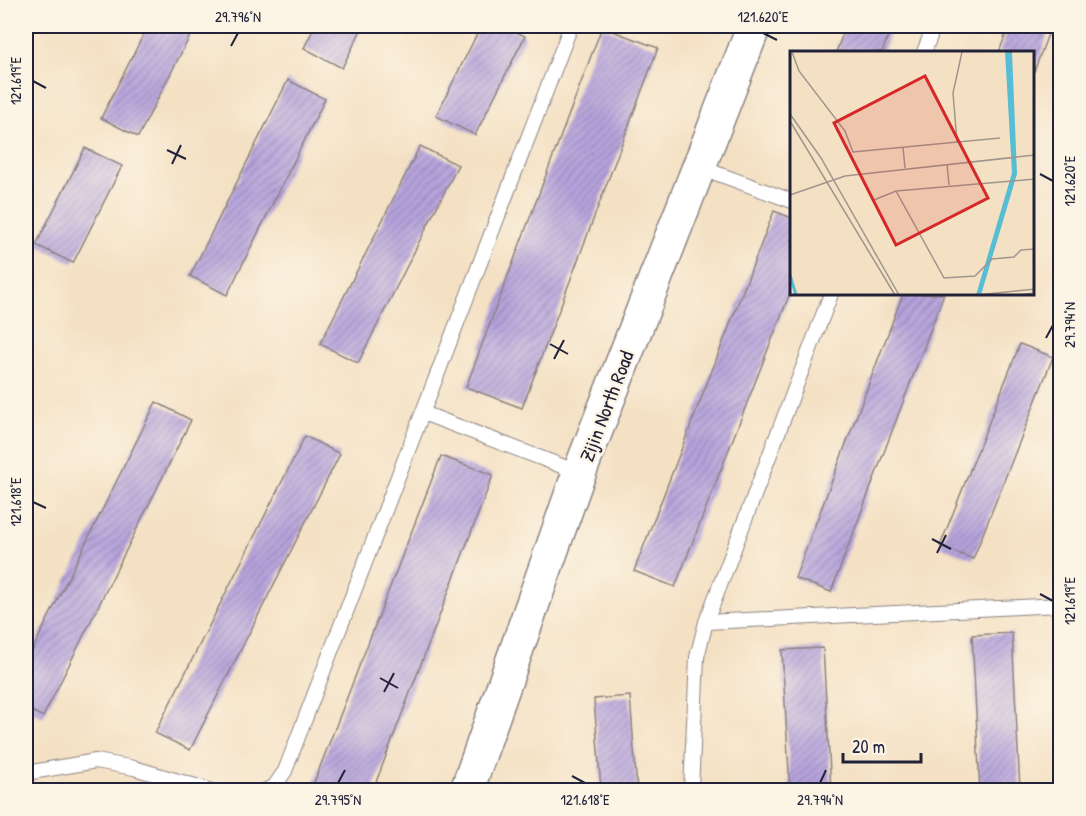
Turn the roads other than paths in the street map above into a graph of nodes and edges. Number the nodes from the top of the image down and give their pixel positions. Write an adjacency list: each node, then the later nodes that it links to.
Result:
1 (571, 26): 8 (lane)
2 (754, 26): 5 (street, Zijin North Road)
3 (934, 26): 4 (lane)
4 (924, 51)
5 (699, 167): 6 (lane); 9 (street, Zijin North Road)
6 (790, 200)
7 (830, 296): 11 (lane)
8 (423, 413): 9 (lane); 14 (lane)
9 (580, 472): 15 (street, Zijin North Road)
10 (1060, 605): 11 (lane)
11 (706, 622): 16 (lane)
12 (26, 773): 13 (lane)
13 (209, 790)
14 (266, 790)
15 (467, 790)
16 (691, 790)

